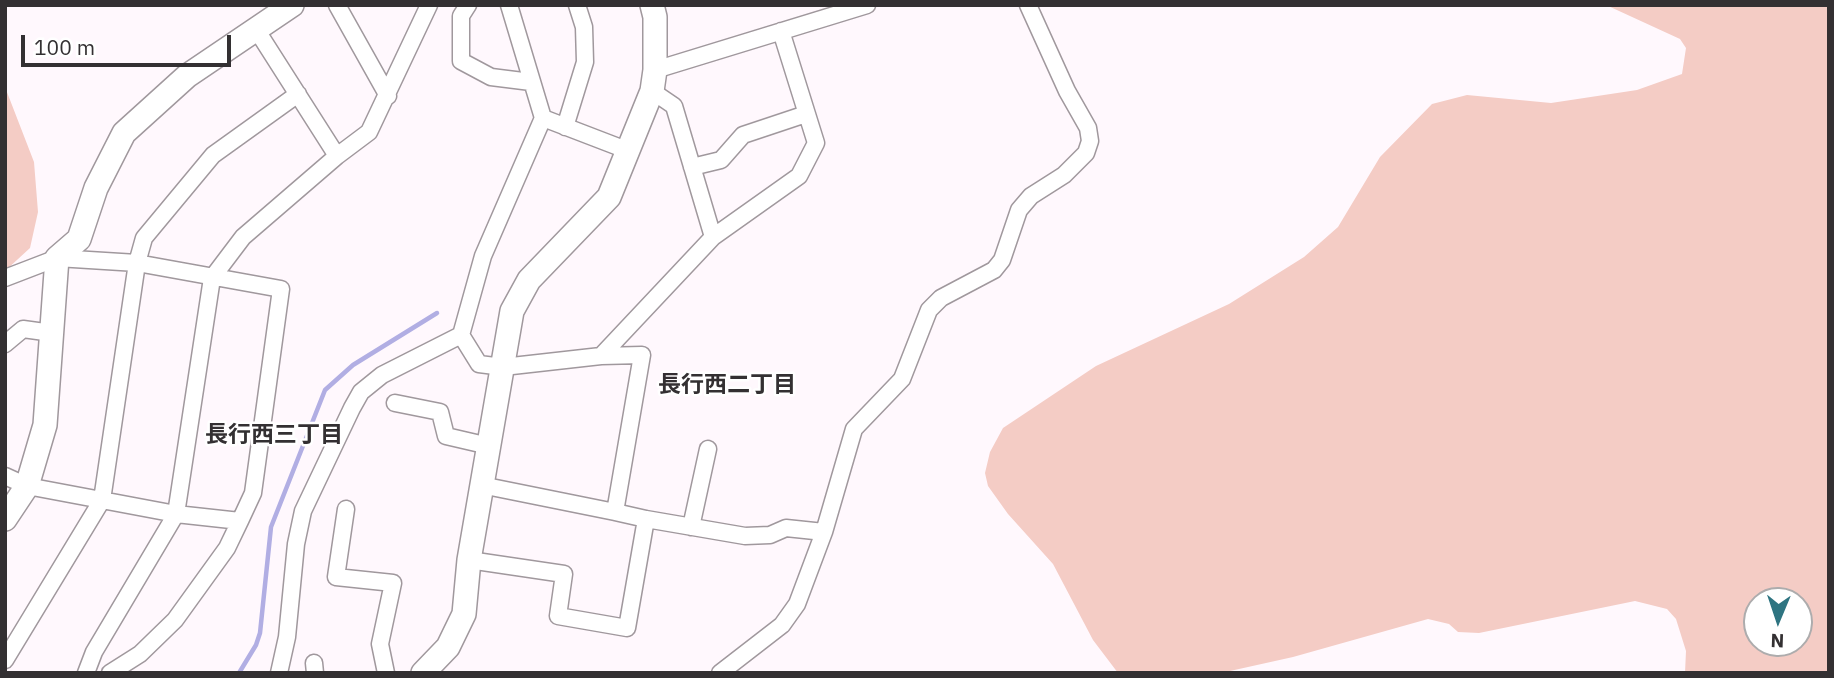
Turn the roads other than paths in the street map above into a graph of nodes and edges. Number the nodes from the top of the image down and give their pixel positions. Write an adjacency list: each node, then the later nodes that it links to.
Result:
1 (292, 5): 10 (street)
2 (337, 5): 15 (street)
3 (429, 5): 15 (street)
4 (468, 5): 13 (street)
5 (509, 5): 13 (street)
6 (578, 5): 18 (street)
7 (652, 5): 12 (street)
8 (867, 5): 11 (street)
9 (1028, 5): 46 (street)
10 (256, 29): 14 (street); 23 (street)
11 (781, 31): 12 (street); 16 (street)
12 (653, 80): 19 (street); 21 (street)
13 (531, 82): 17 (street)
14 (298, 94): 20 (street); 24 (street)
15 (388, 96): 20 (street)
16 (806, 114): 21 (street); 22 (street)
17 (543, 118): 18 (street); 28 (street)
18 (565, 127): 19 (street)
19 (629, 151): 31 (street)
20 (337, 156): 26 (street)
21 (692, 167): 22 (street)
22 (713, 237): 30 (street)
23 (57, 258): 24 (street); 25 (street); 27 (street)
24 (137, 263): 26 (street); 38 (street)
25 (5, 278)
26 (212, 278): 41 (street); 44 (street)
27 (52, 333): 29 (street); 37 (street)
28 (461, 335): 31 (street); 51 (street)
29 (5, 344)
30 (601, 356): 31 (street); 40 (street)
31 (503, 367): 33 (street)
32 (395, 403): 33 (street)
33 (489, 446): 36 (street)
34 (708, 449): 45 (street)
35 (5, 476): 37 (street)
36 (481, 485): 40 (street); 47 (street)
37 (27, 486): 38 (street); 42 (street)
38 (102, 500): 41 (street); 48 (street)
39 (346, 509): 52 (street)
40 (615, 512): 43 (street)
41 (176, 514): 44 (street); 49 (street)
42 (5, 519)
43 (646, 519): 45 (street); 47 (street)
44 (240, 521): 50 (street)
45 (691, 527): 46 (street)
46 (824, 532): 54 (street)
47 (469, 560): 53 (street)
48 (5, 660)
49 (86, 673)
50 (110, 673)
51 (279, 673)
52 (386, 673)
53 (423, 673)
54 (720, 673)

